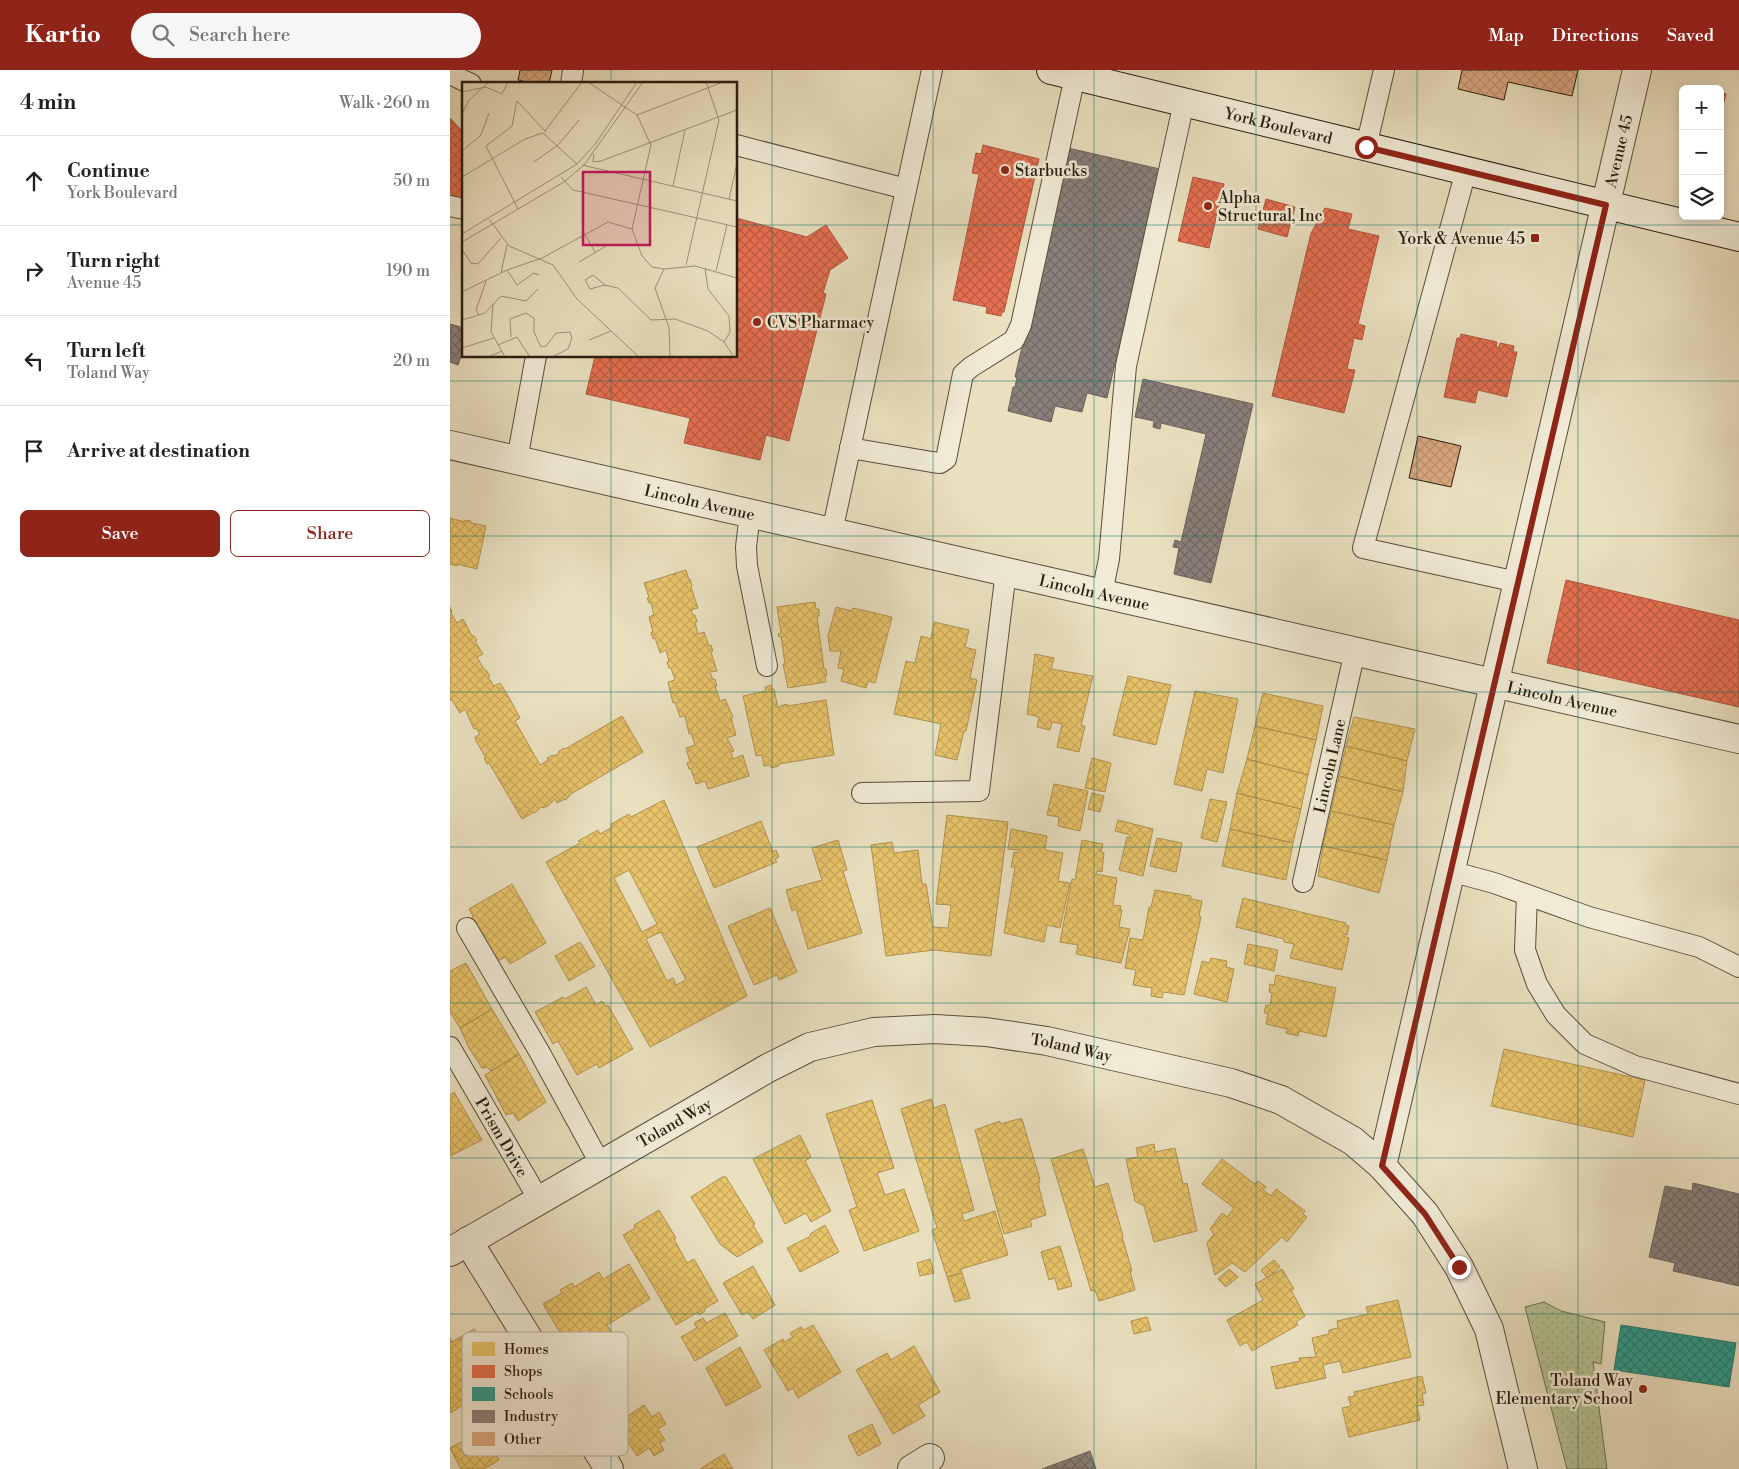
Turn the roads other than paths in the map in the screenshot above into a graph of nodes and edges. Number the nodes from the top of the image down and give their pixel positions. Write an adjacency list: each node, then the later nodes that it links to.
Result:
1 (932, 70): 11 (lane)
2 (1384, 70): 9 (lane)
3 (1637, 70): 12 (street, Avenue 45)
4 (1063, 73): 7 (street, York Boulevard); 16 (lane)
5 (450, 74): 6 (lane)
6 (467, 82)
7 (1184, 102): 9 (street, York Boulevard); 22 (lane)
8 (738, 146): 11 (lane)
9 (1366, 147): 10 (street, York Boulevard)
10 (1466, 171): 12 (street, York Boulevard); 21 (lane)
11 (906, 190): 16 (lane)
12 (1606, 205): 13 (street, York Boulevard); 21 (street, Avenue 45)
13 (1739, 237)
14 (536, 358): 17 (lane)
15 (450, 445): 17 (street, Lincoln Avenue)
16 (850, 448): 19 (lane)
17 (516, 460): 18 (street, Lincoln Avenue)
18 (750, 513): 19 (street, Lincoln Avenue); 24 (lane)
19 (832, 532): 20 (street, Lincoln Avenue)
20 (1006, 571): 22 (street, Lincoln Avenue); 27 (lane)
21 (1517, 582): 25 (street, Avenue 45)
22 (1102, 593): 23 (street, Lincoln Avenue)
23 (1355, 651): 25 (street, Lincoln Avenue); 29 (lane, Lincoln Lane)
24 (767, 666)
25 (1494, 682): 26 (street, Lincoln Avenue); 28 (street, Avenue 45)
26 (1739, 739)
27 (862, 793)
28 (1450, 872): 30 (lane); 36 (street, Avenue 45)
29 (1303, 882)
30 (1527, 895): 32 (lane); 34 (lane)
31 (466, 928): 35 (lane)
32 (1739, 967)
33 (450, 1047): 37 (lane, Prism Drive)
34 (1739, 1094)
35 (601, 1165): 36 (street, Toland Way); 37 (street, Toland Way)
36 (1382, 1166): 42 (street, Toland Way)
37 (539, 1200): 38 (street, Toland Way)
38 (459, 1246): 39 (street)
39 (516, 1332)
40 (599, 1456): 41 (street)
41 (608, 1469)
42 (1523, 1469)

